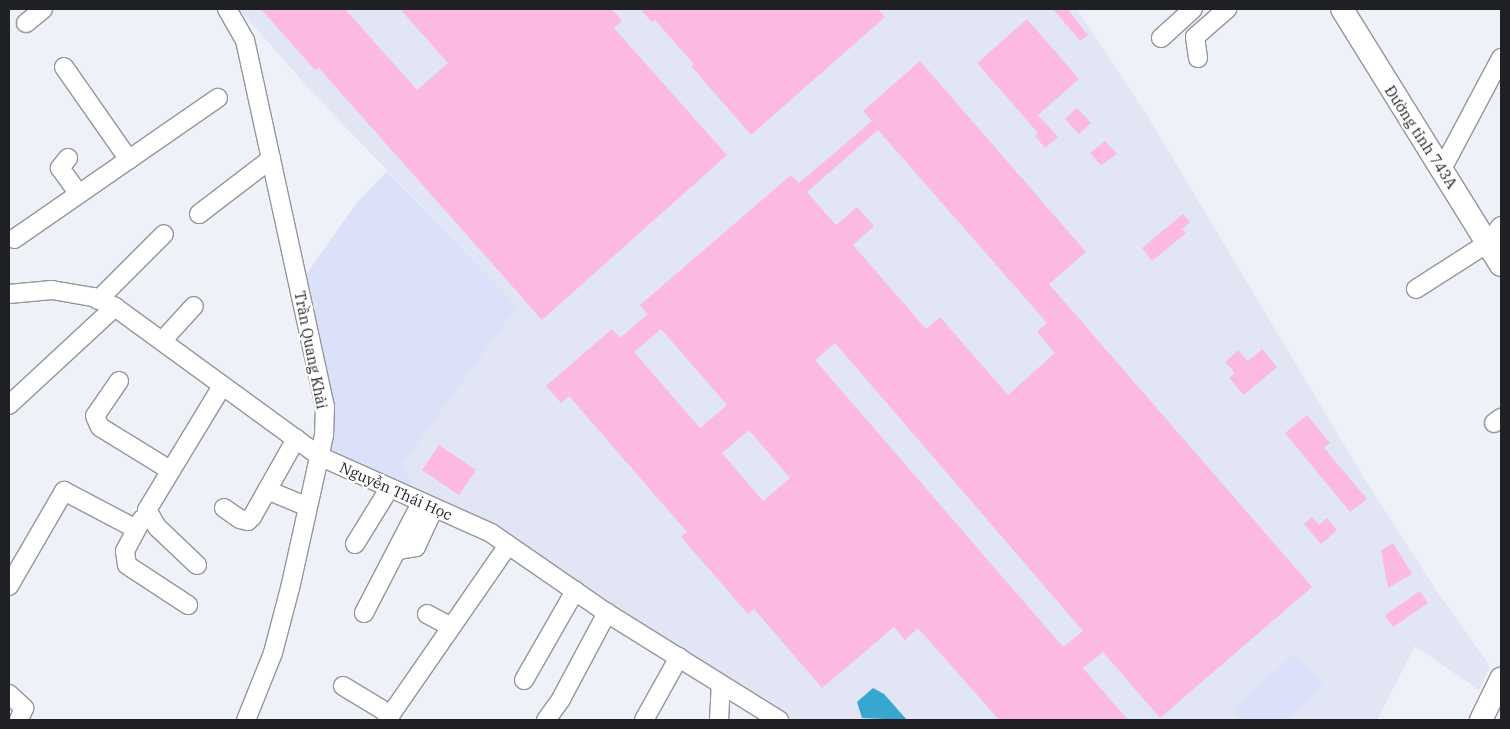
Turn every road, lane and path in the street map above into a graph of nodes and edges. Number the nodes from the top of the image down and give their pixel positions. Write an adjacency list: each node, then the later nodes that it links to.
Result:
1 (43, 9): 6 (street)
2 (227, 9): 13 (street, Trần Quang Khải)
3 (1193, 9): 7 (street)
4 (1227, 9): 8 (street)
5 (1342, 9): 15 (main road, Đường tỉnh 743A)
6 (26, 23)
7 (1161, 38)
8 (1198, 58)
9 (1501, 58): 15 (street)
10 (64, 67): 14 (street)
11 (218, 98): 14 (street)
12 (68, 158): 16 (street)
13 (271, 159): 17 (street); 32 (street, Trần Quang Khải)
14 (129, 160): 16 (street)
15 (1442, 169): 19 (main road, Đường tỉnh 743A)
16 (79, 194): 20 (street)
17 (199, 214)
18 (164, 234): 24 (street)
19 (1495, 235): 21 (main road, Đường tỉnh 743A); 22 (street)
20 (14, 239)
21 (1501, 265)
22 (1416, 289)
23 (9, 294): 24 (street, Nguyễn Thái Học)
24 (98, 300): 26 (street, Nguyễn Thái Học)
25 (194, 306): 27 (street)
26 (115, 307): 27 (street, Nguyễn Thái Học); 30 (street)
27 (162, 341): 29 (street, Nguyễn Thái Học)
28 (119, 381): 33 (street)
29 (222, 386): 31 (street, Nguyễn Thái Học); 33 (street)
30 (9, 405)
31 (296, 439): 32 (street, Nguyễn Thái Học); 35 (street)
32 (319, 456): 34 (street, Nguyễn Thái Học); 37 (street, Trần Quang Khải)
33 (170, 470): 39 (street)
34 (389, 489): 36 (street, Nguyễn Thái Học); 41 (street)
35 (267, 490): 37 (street); 38 (street)
36 (427, 506): 42 (street, Nguyễn Thái Học); 47 (street)
37 (308, 507): 59 (street, Trần Quang Khải)
38 (224, 508)
39 (147, 510): 40 (street); 43 (street)
40 (136, 529): 44 (street); 46 (street)
41 (355, 544)
42 (508, 544): 45 (street, Nguyễn Thái Học); 50 (street)
43 (197, 565)
44 (9, 586)
45 (575, 591): 48 (street, Nguyễn Thái Học); 53 (street)
46 (188, 605)
47 (364, 613)
48 (607, 613): 51 (street, Nguyễn Thái Học); 60 (street)
49 (427, 614): 50 (street)
50 (450, 626): 57 (street)
51 (679, 658): 55 (street, Nguyễn Thái Học); 61 (street)
52 (1501, 679): 64 (main road)
53 (524, 680)
54 (343, 686): 57 (street)
55 (721, 686): 62 (street); 63 (street, Nguyễn Thái Học)
56 (9, 694): 58 (street)
57 (389, 718)
58 (19, 720)
59 (246, 720)
60 (546, 720)
61 (644, 720)
62 (719, 720)
63 (779, 720)
64 (1481, 720)

